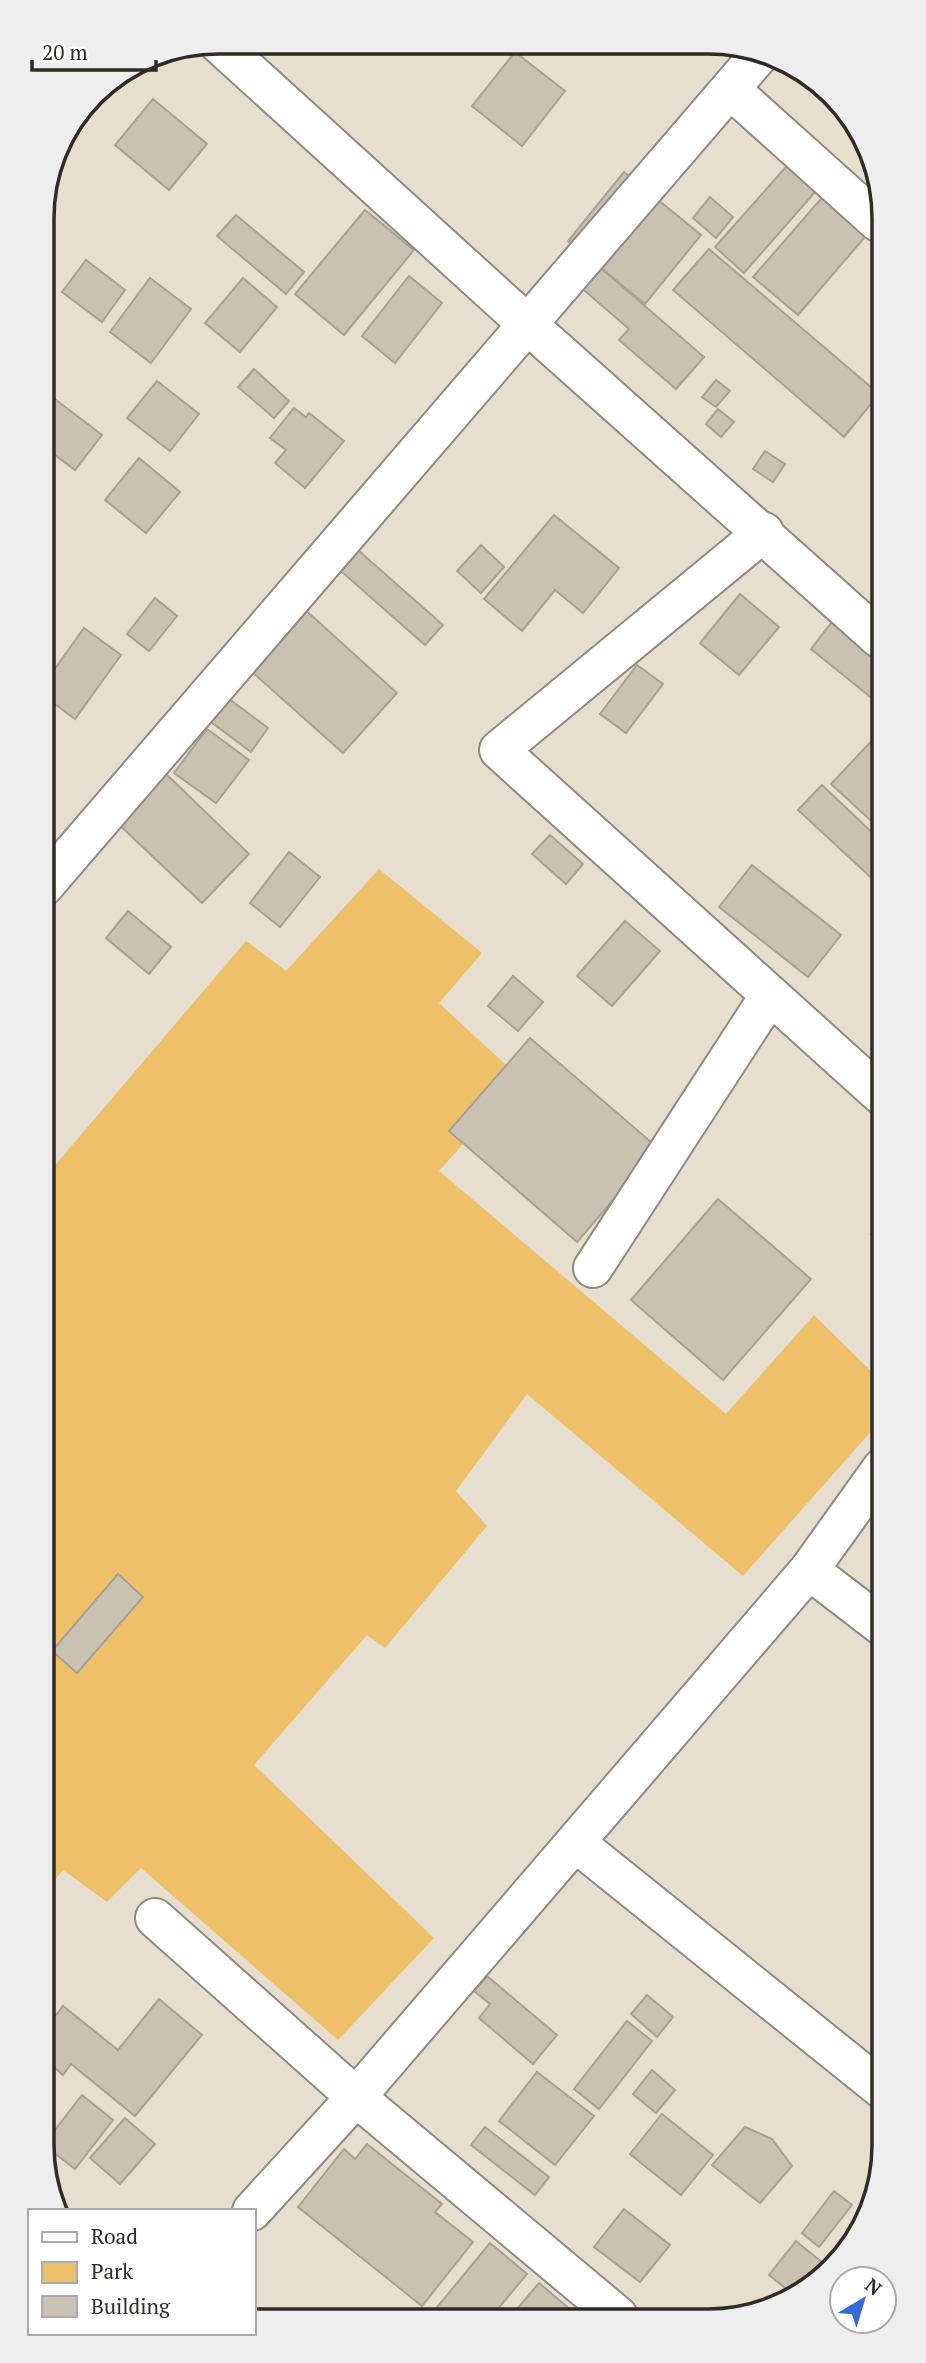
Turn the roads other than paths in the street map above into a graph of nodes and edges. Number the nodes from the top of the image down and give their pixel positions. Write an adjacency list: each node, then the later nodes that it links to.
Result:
1 (230, 54): 5 (street)
2 (754, 61): 3 (street)
3 (730, 89): 4 (street); 5 (street)
4 (872, 216)
5 (526, 323): 6 (street); 8 (street)
6 (764, 532): 7 (street); 9 (street)
7 (872, 631)
8 (55, 874)
9 (770, 995): 10 (street); 11 (street)
10 (872, 1087)
11 (593, 1268)
12 (871, 1483): 13 (street)
13 (809, 1570): 14 (street); 15 (street)
14 (871, 1618)
15 (576, 1843): 17 (street); 18 (street)
16 (155, 1918): 18 (street)
17 (871, 2080)
18 (356, 2097): 19 (street); 20 (street)
19 (255, 2209)
20 (610, 2309)

